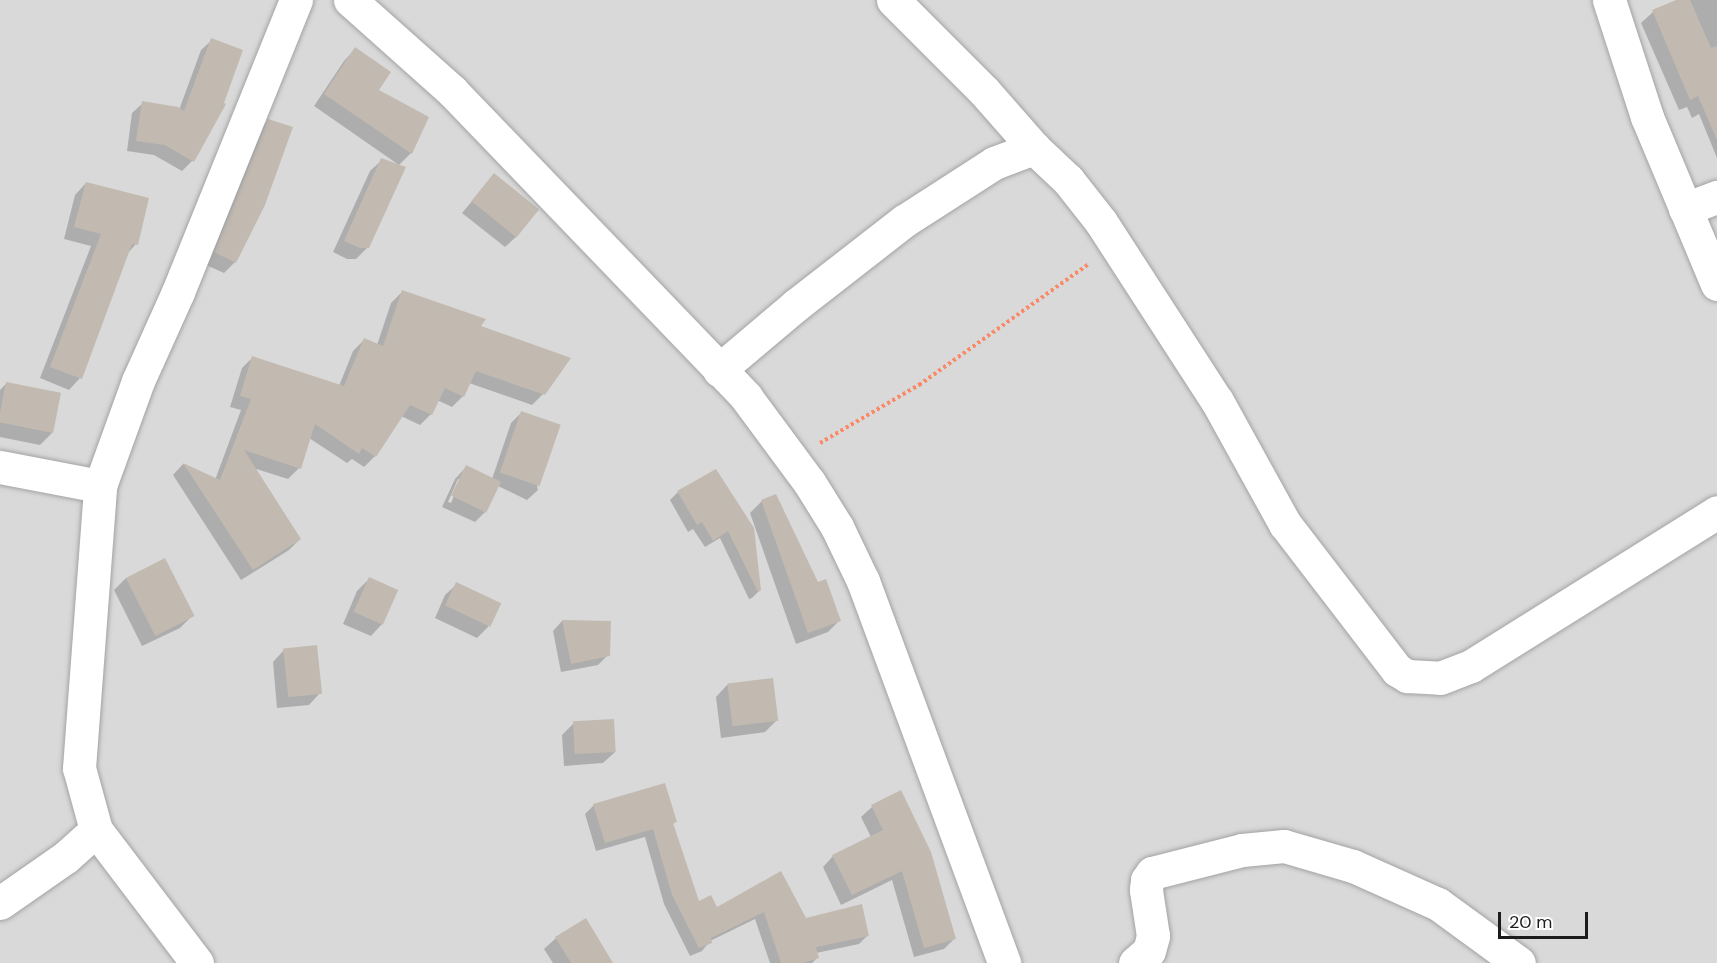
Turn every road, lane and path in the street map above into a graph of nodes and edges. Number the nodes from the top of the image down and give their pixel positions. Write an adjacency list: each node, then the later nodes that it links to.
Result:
1 (296, 0): 13 (street)
2 (350, 0): 10 (street)
3 (893, 0): 5 (street)
4 (1609, 0): 7 (street)
5 (1034, 148): 8 (street); 10 (street)
6 (1717, 196): 7 (street)
7 (1685, 209): 9 (street)
8 (1116, 245): 11 (path); 14 (street)
9 (1717, 284)
10 (719, 370): 11 (street)
11 (793, 458): 18 (street)
12 (0, 467): 13 (street)
13 (100, 486): 15 (street)
14 (1717, 512)
15 (96, 830): 16 (street); 17 (street)
16 (0, 903)
17 (197, 963)
18 (1004, 963)
19 (1135, 963): 20 (street)
20 (1519, 963)

